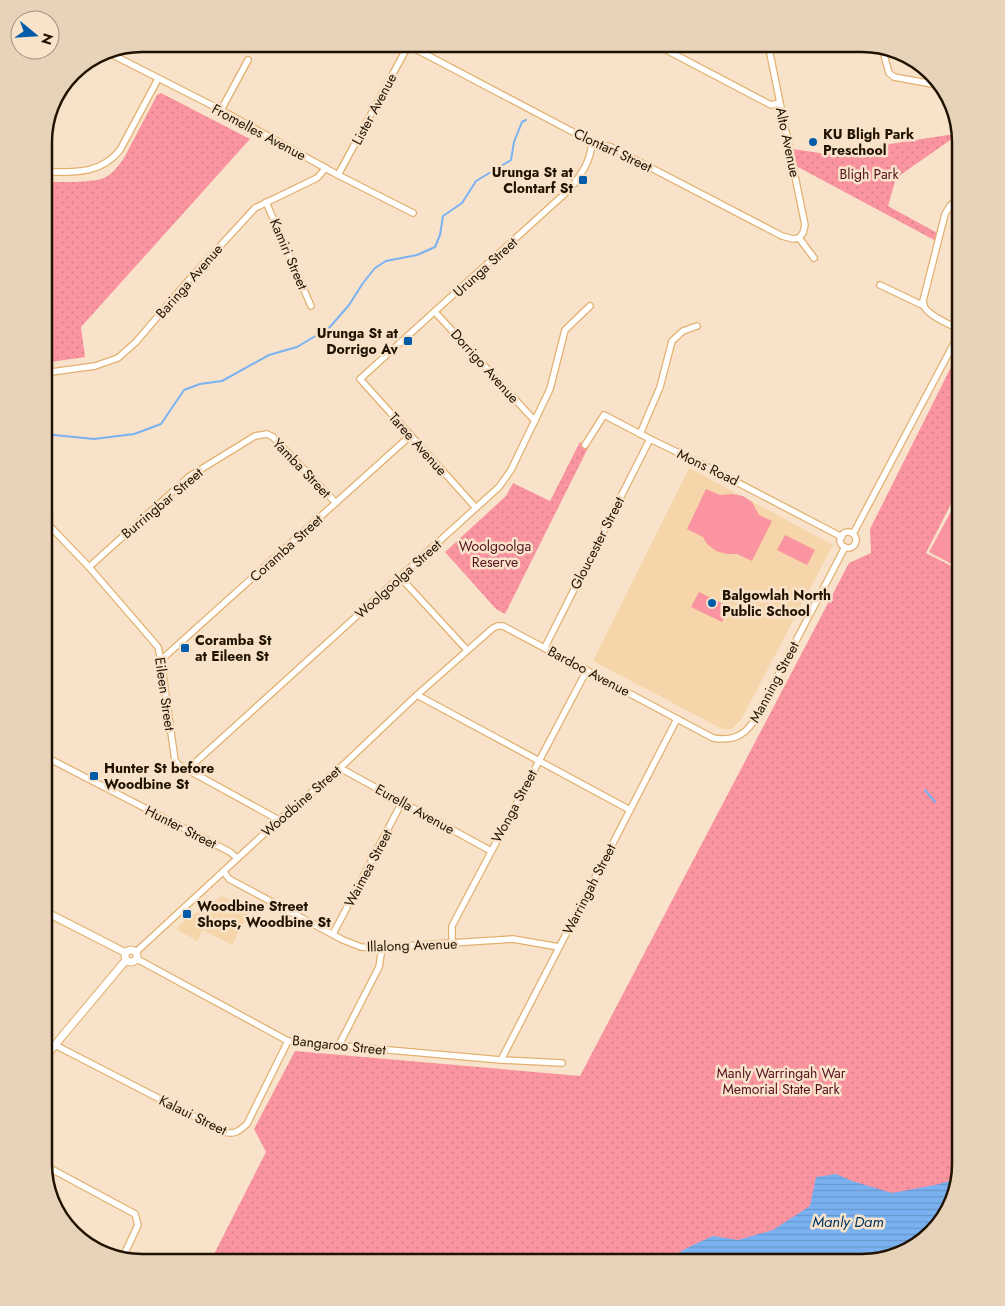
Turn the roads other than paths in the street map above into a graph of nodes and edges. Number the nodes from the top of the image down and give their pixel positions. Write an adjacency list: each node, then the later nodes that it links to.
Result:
1 (404, 52): 15 (street, Lister Avenue)
2 (424, 52): 12 (street, Clontarf Street)
3 (672, 53): 10 (street)
4 (770, 53): 10 (street, Alto Avenue)
5 (884, 55): 9 (street)
6 (116, 57): 8 (street, Fromelles Avenue)
7 (248, 60): 11 (street)
8 (158, 79): 11 (street, Fromelles Avenue); 14 (street)
9 (931, 84)
10 (779, 103): 19 (street, Alto Avenue)
11 (221, 110): 13 (street, Fromelles Avenue)
12 (592, 142): 19 (street, Clontarf Street); 25 (street, Urunga Street)
13 (326, 168): 15 (street, Fromelles Avenue); 16 (street, Baringa Avenue)
14 (53, 172)
15 (338, 175): 18 (street, Fromelles Avenue)
16 (266, 202): 22 (street, Kamiri Street); 29 (street, Baringa Avenue)
17 (952, 207): 24 (street)
18 (412, 213)
19 (800, 238): 20 (street)
20 (814, 258)
21 (880, 285): 24 (street)
22 (311, 306)
23 (590, 306): 31 (street, Woolgoolga Street)
24 (924, 306): 26 (street)
25 (435, 312): 30 (street, Urunga Street); 31 (street, Dorrigo Avenue)
26 (952, 325)
27 (697, 326): 33 (street)
28 (952, 347): 40 (street)
29 (53, 371)
30 (360, 379): 34 (street, Taree Avenue)
31 (535, 421): 38 (street, Woolgoolga Street)
32 (267, 434): 37 (street, Yamba Street); 43 (street, Burringbar Street)
33 (640, 434): 35 (street, Mons Road); 36 (street, Mons Road)
34 (410, 436): 37 (street, Coramba Street); 38 (street, Taree Avenue)
35 (650, 439): 41 (street, Mons Road); 45 (street, Gloucester Street)
36 (585, 445)
37 (336, 503): 47 (street, Coramba Street)
38 (476, 508): 44 (street, Woolgoolga Street)
39 (53, 529): 43 (street, Eileen Street)
40 (853, 534): 41 (street); 42 (street)
41 (842, 537): 42 (street)
42 (845, 547): 51 (street, Manning Street)
43 (89, 567): 47 (street, Eileen Street)
44 (400, 577): 46 (street); 55 (street, Woolgoolga Street)
45 (544, 648): 46 (street, Bardoo Avenue); 48 (street, Bardoo Avenue)
46 (467, 650): 49 (street, Woodbine Street)
47 (162, 660): 55 (street, Eileen Street)
48 (586, 670): 50 (street, Bardoo Avenue); 53 (street, Wonga Street)
49 (417, 695): 53 (street); 54 (street, Woodbine Street)
50 (677, 718): 51 (street, Bardoo Avenue); 57 (street, Warringah Street)
51 (713, 738)
52 (52, 760): 60 (street, Hunter Street)
53 (538, 760): 57 (street); 59 (street, Wonga Street)
54 (340, 768): 56 (street, Eurella Avenue); 58 (street, Woodbine Street)
55 (188, 769): 58 (street, Eileen Street)
56 (402, 802): 59 (street, Eurella Avenue); 63 (street, Waimea Street)
57 (630, 810): 65 (street, Warringah Street)
58 (279, 820): 60 (street, Woodbine Street)
59 (491, 851): 64 (street, Wonga Street)
60 (237, 858): 61 (street, Woodbine Street)
61 (224, 872): 63 (street, Illalong Avenue); 67 (street, Woodbine Street)
62 (52, 916): 68 (street)
63 (333, 934): 66 (street, Illalong Avenue)
64 (452, 944): 65 (street, Illalong Avenue); 66 (street, Illalong Avenue)
65 (559, 947): 73 (street, Warringah Street)
66 (382, 948): 71 (street)
67 (136, 955): 68 (street); 69 (street, Bangaroo Street)
68 (126, 956): 70 (street)
69 (288, 1041): 70 (street, Kalaui Street); 71 (street, Bangaroo Street)
70 (55, 1045): 72 (street)
71 (339, 1045): 73 (street, Bangaroo Street)
72 (52, 1048)
73 (501, 1060): 74 (street, Bangaroo Street)
74 (562, 1063)
75 (53, 1170): 76 (street)
76 (126, 1252)

